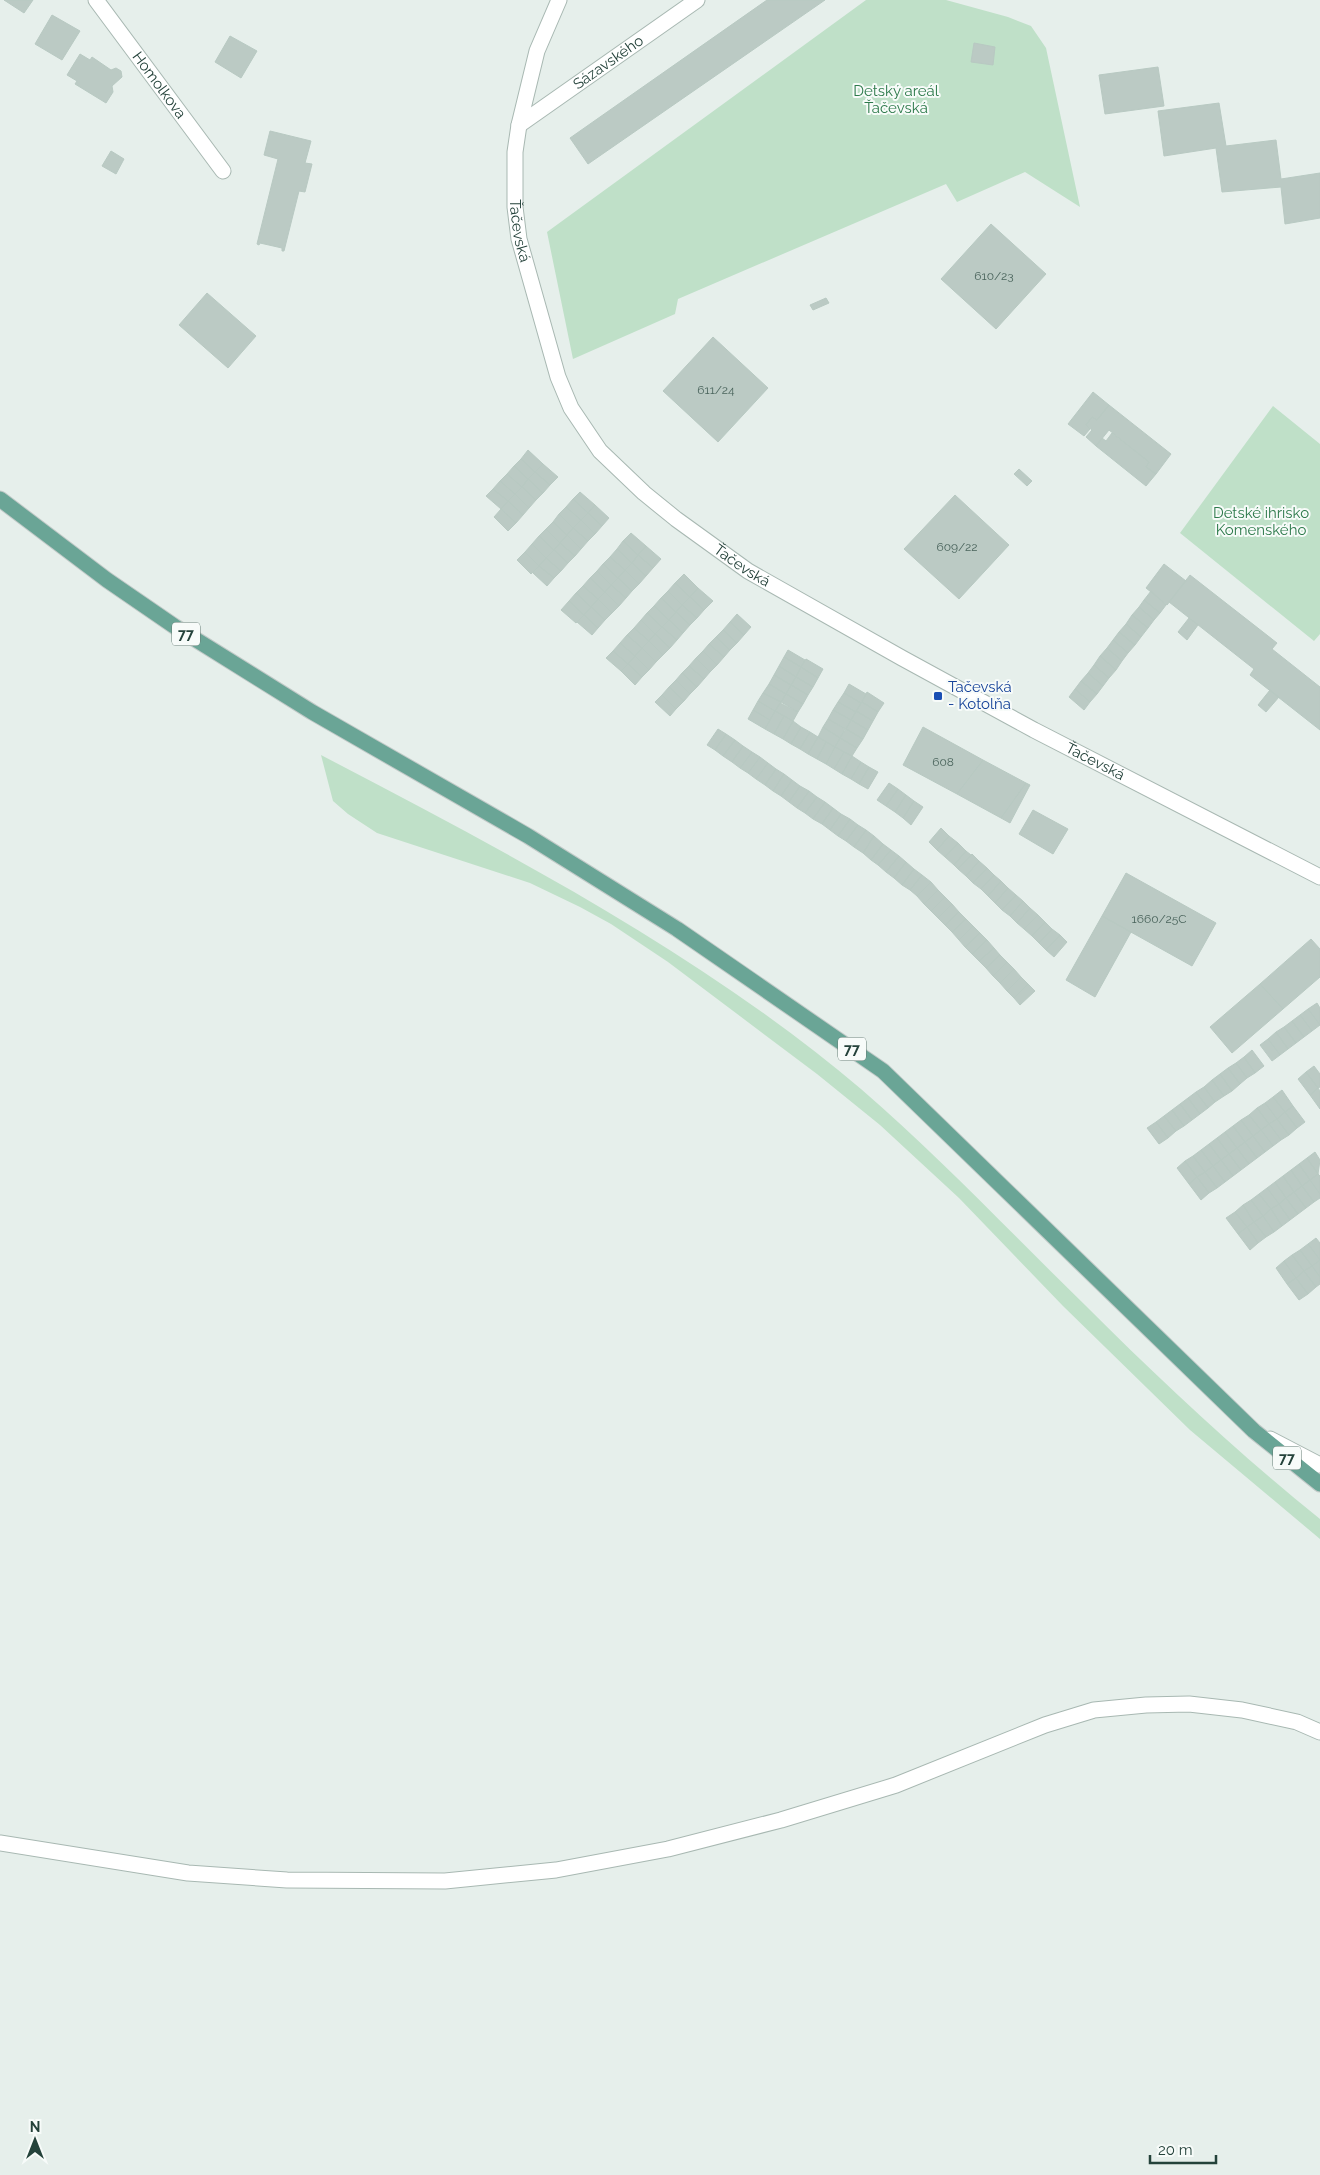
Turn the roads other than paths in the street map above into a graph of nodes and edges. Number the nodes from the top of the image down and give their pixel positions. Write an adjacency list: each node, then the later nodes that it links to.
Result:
1 (96, 0): 5 (street, Homolkova)
2 (558, 0): 4 (street, Ťačevská)
3 (697, 0): 4 (street, Sázavského)
4 (519, 125): 7 (street, Ťačevská)
5 (223, 171)
6 (0, 499): 8 (main road, 77)
7 (1320, 876)
8 (1254, 1431): 9 (street); 10 (main road, 77)
9 (1320, 1464)
10 (1320, 1484)
11 (1320, 1732): 12 (street)
12 (0, 1843)

